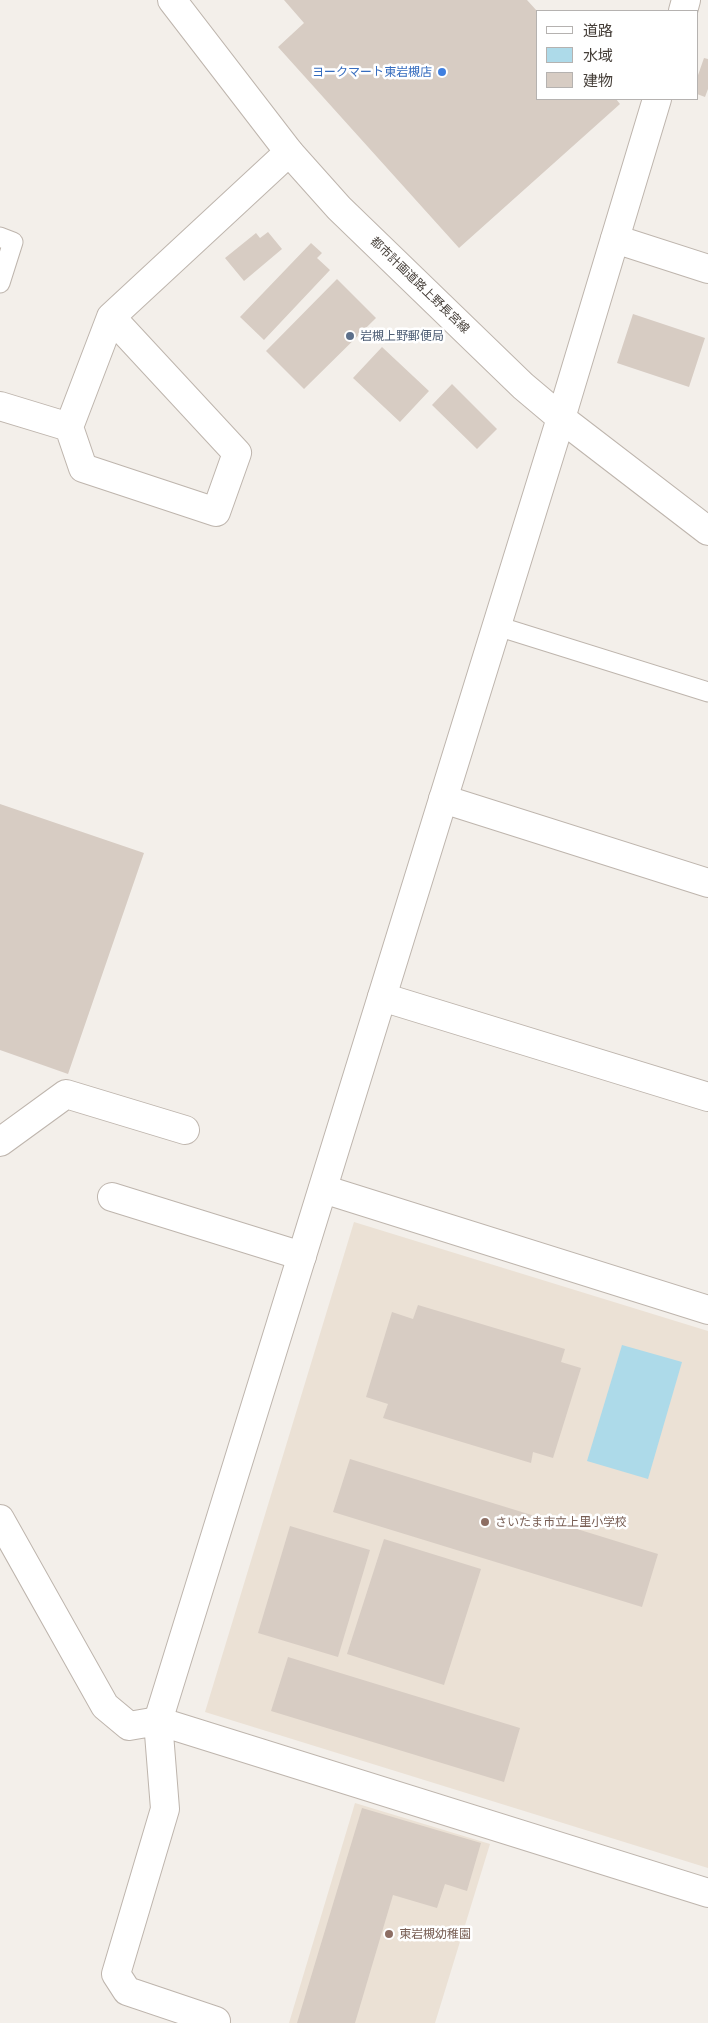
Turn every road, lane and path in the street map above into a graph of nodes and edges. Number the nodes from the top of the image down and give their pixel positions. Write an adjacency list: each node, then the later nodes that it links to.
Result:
1 (172, 0): 3 (street, 都市計画道路上野長宮線)
2 (657, 100): 5 (street)
3 (289, 152): 8 (street); 10 (street, 都市計画道路上野長宮線)
4 (0, 237): 7 (lane)
5 (615, 239): 6 (street); 10 (street)
6 (708, 269)
7 (0, 283)
8 (111, 317): 11 (street); 11 (street)
9 (0, 406): 11 (street)
10 (561, 418): 12 (street, 都市計画道路上野長宮線); 13 (street)
11 (69, 427)
12 (708, 530)
13 (497, 626): 14 (lane); 15 (street)
14 (708, 692)
15 (443, 799): 16 (street); 17 (street)
16 (708, 883)
17 (382, 997): 18 (street); 21 (street)
18 (708, 1097)
19 (185, 1130): 20 (street)
20 (0, 1142)
21 (323, 1189): 23 (street); 24 (street)
22 (112, 1198): 23 (street)
23 (302, 1256): 26 (street)
24 (708, 1310)
25 (0, 1519): 26 (street)
26 (158, 1721): 27 (street); 28 (street)
27 (708, 1893)
28 (215, 2023)

